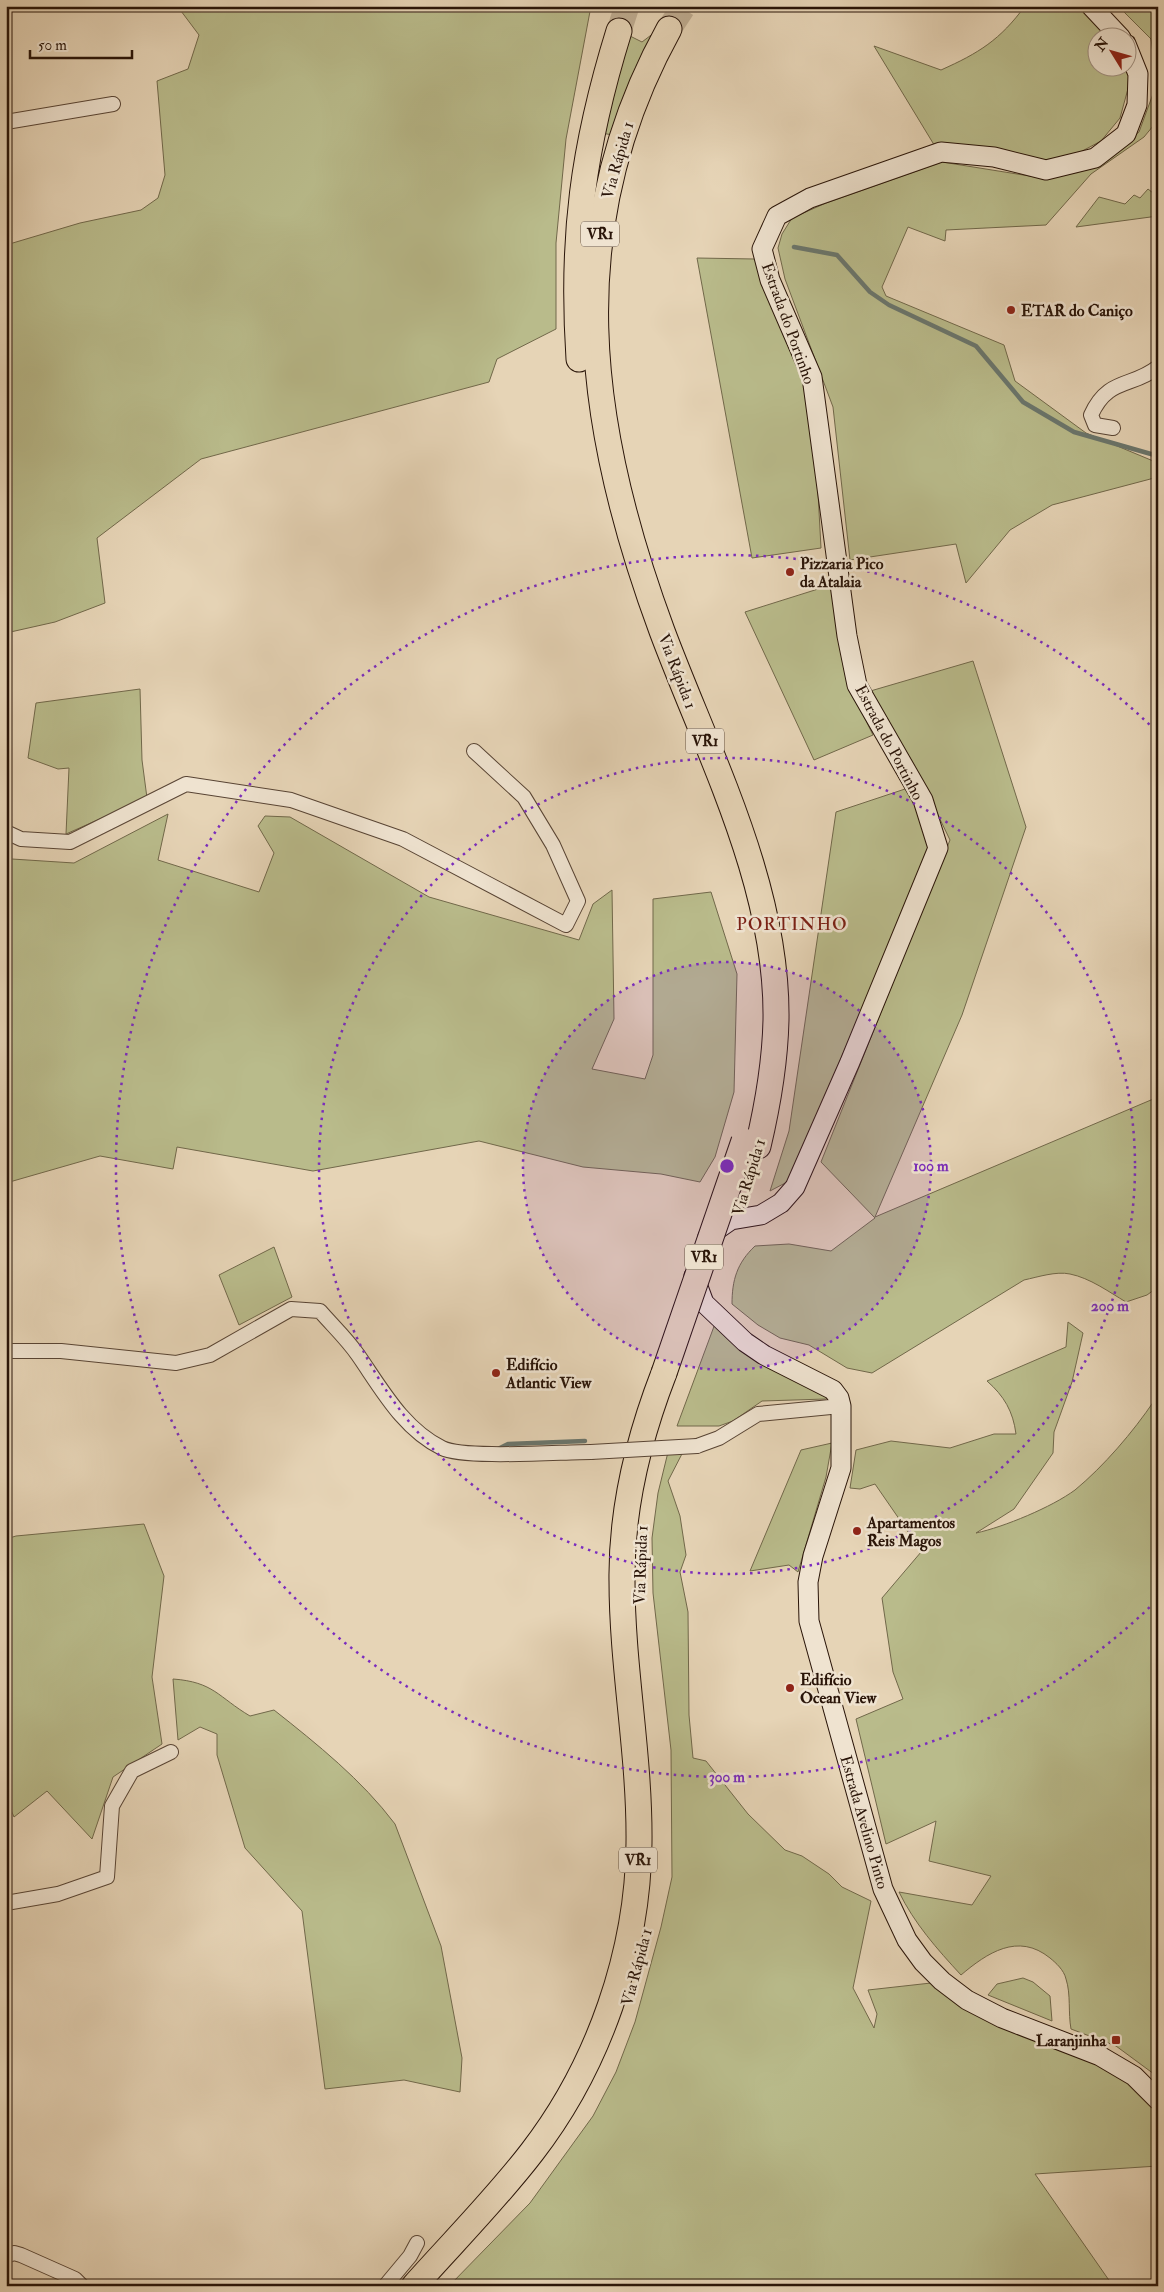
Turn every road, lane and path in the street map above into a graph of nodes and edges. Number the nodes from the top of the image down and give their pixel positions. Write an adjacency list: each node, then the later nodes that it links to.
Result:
1 (1091, 6): 2 (street)
2 (1112, 28)
3 (669, 29): 8 (highway, Via Rápida 1 / VR1)
4 (619, 31): 8 (highway, Via Rápida 1 / VR1)
5 (1136, 69): 15 (street, Estrada do Portinho)
6 (112, 104): 7 (street)
7 (6, 122)
8 (586, 340): 14 (highway, Via Rápida 1 / VR1, bridge)
9 (1158, 367): 10 (street)
10 (1113, 428)
11 (474, 751): 12 (street)
12 (6, 832)
13 (6, 1351): 15 (street, bridge)
14 (671, 1375): 23 (highway, Via Rápida 1 / VR1); 24 (highway, Via Rápida 1 / VR1)
15 (841, 1406): 18 (street, Estrada Avelino Pinto)
16 (171, 1752): 17 (street)
17 (6, 1903)
18 (1158, 2100)
19 (417, 2243): 22 (street)
20 (6, 2256): 21 (street)
21 (82, 2286)
22 (385, 2286)
23 (414, 2286)
24 (436, 2286)

